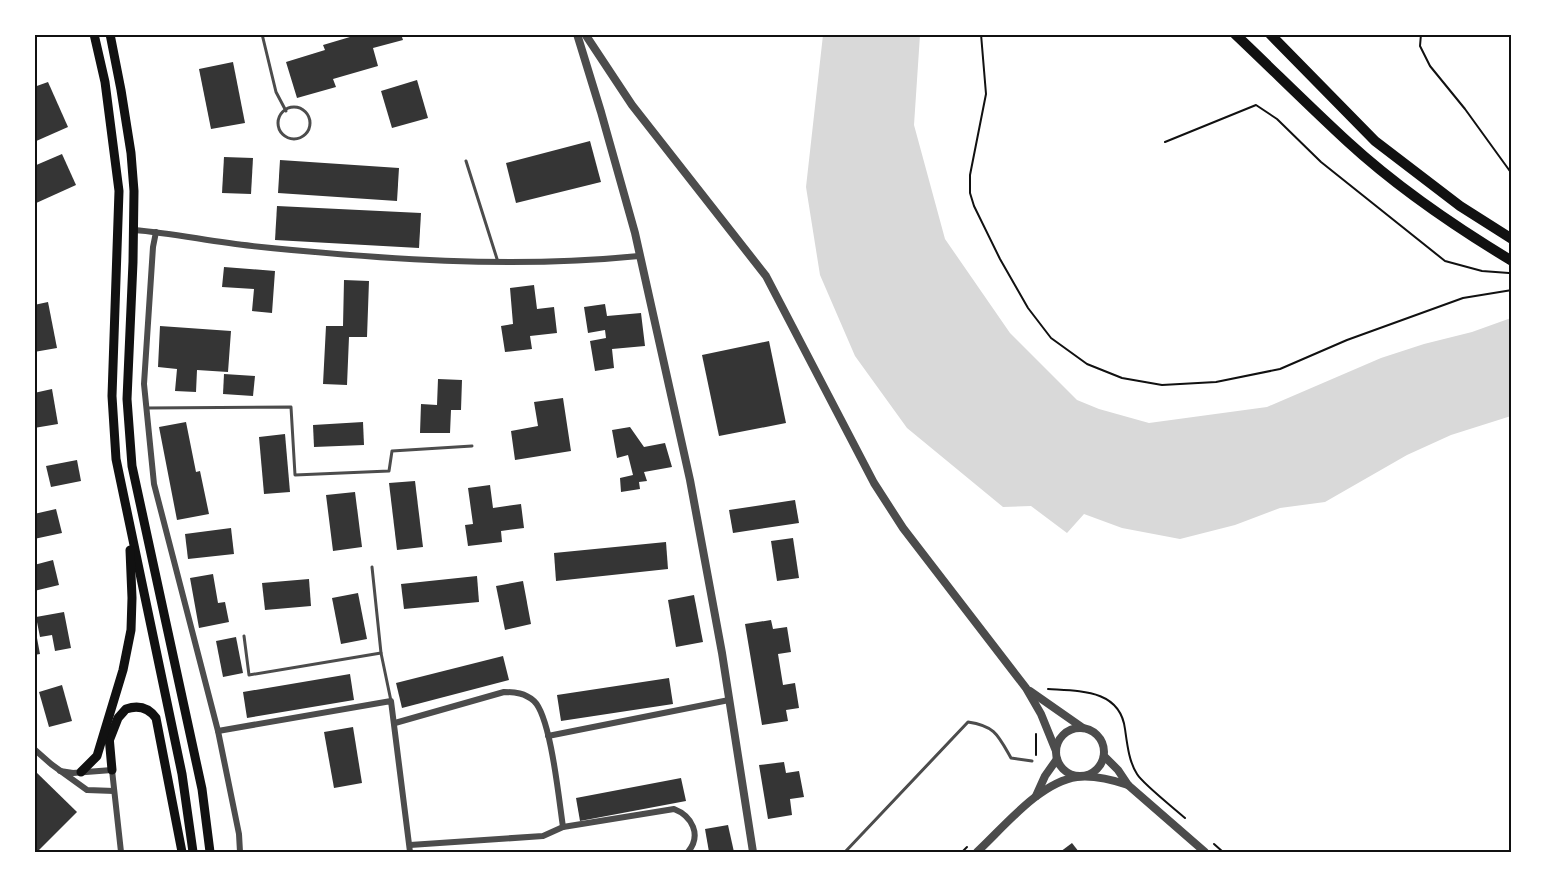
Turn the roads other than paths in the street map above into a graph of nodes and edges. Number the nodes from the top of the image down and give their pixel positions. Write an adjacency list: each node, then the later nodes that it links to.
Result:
1 (94, 34): 18 (main road)
2 (110, 34): 10 (main road)
3 (262, 34): 8 (lane)
4 (577, 34): 13 (street)
5 (585, 34): 22 (street)
6 (1235, 34): 14 (highway)
7 (1270, 34): 12 (highway)
8 (286, 111): 8 (lane)
9 (466, 161): 15 (lane)
10 (134, 230): 11 (street); 47 (main road)
11 (156, 232): 15 (street); 16 (street)
12 (1512, 239)
13 (639, 256): 15 (street); 23 (street)
14 (1512, 261)
15 (499, 263)
16 (146, 408): 17 (lane); 28 (street)
17 (472, 446)
18 (129, 523): 25 (main road); 46 (main road)
19 (372, 567): 21 (lane)
20 (244, 636): 21 (lane)
21 (381, 653): 24 (lane)
22 (1026, 688): 27 (street); 32 (street)
23 (729, 700): 29 (street); 50 (street)
24 (391, 701): 26 (street); 28 (street)
25 (110, 716): 30 (main road); 37 (main road)
26 (395, 723): 29 (street); 43 (street)
27 (1083, 728): 32 (street); 33 (street)
28 (218, 730): 48 (street)
29 (548, 736): 42 (street)
30 (109, 741): 35 (main road); 45 (main road)
31 (34, 749): 36 (street)
32 (1057, 755): 38 (street); 41 (street)
33 (1104, 756): 38 (street); 39 (street)
34 (1034, 760): 51 (lane)
35 (112, 770): 37 (street); 40 (street)
36 (60, 771): 37 (street); 40 (street)
37 (81, 772)
38 (1079, 777): 39 (street); 41 (street)
39 (1128, 785): 53 (street)
40 (114, 791): 44 (street)
41 (1035, 798): 52 (street)
42 (563, 827): 43 (street); 49 (street)
43 (410, 849)
44 (121, 852)
45 (182, 852)
46 (193, 852)
47 (210, 852)
48 (240, 852)
49 (688, 852)
50 (753, 852)
51 (845, 852)
52 (977, 852)
53 (1205, 852)

